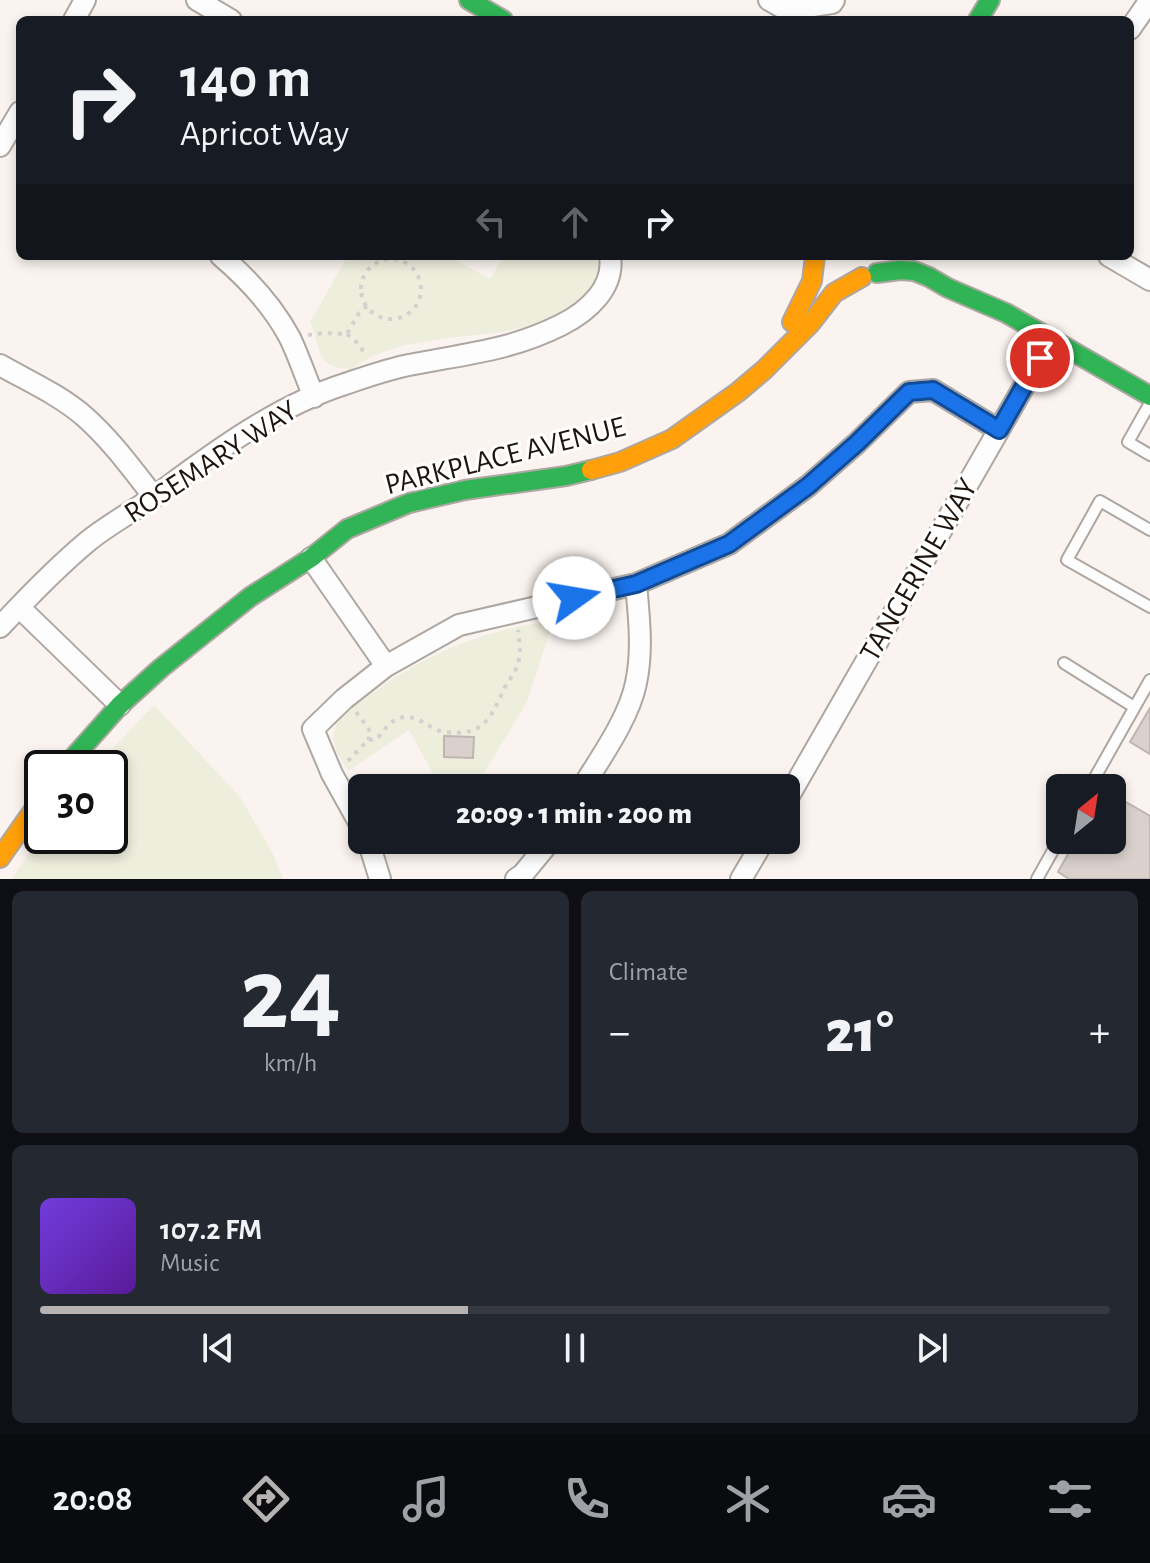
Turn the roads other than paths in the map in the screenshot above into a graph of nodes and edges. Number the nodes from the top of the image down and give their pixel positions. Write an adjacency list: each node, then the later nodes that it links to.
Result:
1 (197, 0): 6 (street)
2 (469, 0): 7 (street)
3 (834, 0): 5 (street)
4 (1150, 0): 8 (street)
5 (778, 5)
6 (224, 16)
7 (496, 16)
8 (1134, 23)
9 (226, 260): 23 (street)
10 (816, 260): 20 (street, PARKPLACE AVENUE)
11 (821, 260): 16 (street)
12 (893, 260): 16 (street, PARKPLACE AVENUE)
13 (1116, 260): 17 (street)
14 (610, 261): 23 (street, ROSEMARY WAY)
15 (938, 261): 18 (street)
16 (869, 275): 18 (street); 20 (street, PARKPLACE AVENUE)
17 (1150, 280)
18 (1006, 313): 19 (street)
19 (1051, 339): 22 (street); 25 (street, TANGERINE WAY)
20 (778, 354): 29 (street, PARKPLACE AVENUE)
21 (0, 365): 27 (street)
22 (1150, 396)
23 (314, 397): 27 (street, ROSEMARY WAY)
24 (1150, 403): 26 (lane)
25 (999, 430): 30 (street); 42 (street, TANGERINE WAY)
26 (1150, 455)
27 (154, 497): 31 (street, ROSEMARY WAY)
28 (1150, 530): 32 (lane)
29 (311, 558): 35 (street); 37 (street, PARKPLACE AVENUE)
30 (636, 584): 35 (street); 40 (street)
31 (19, 607): 33 (street, ROSEMARY WAY); 37 (street)
32 (1150, 607)
33 (0, 627)
34 (1064, 663): 38 (lane)
35 (386, 666): 43 (street)
36 (1150, 680): 38 (lane)
37 (120, 705): 39 (street, PARKPLACE AVENUE)
38 (1134, 707): 41 (lane)
39 (79, 750)
40 (590, 774)
41 (1097, 774)
42 (800, 777)
43 (348, 803)
44 (24, 824): 49 (street)
45 (372, 854): 50 (street)
46 (539, 854): 51 (street)
47 (756, 854): 52 (street)
48 (1051, 854): 53 (lane)
49 (0, 858)
50 (380, 879)
51 (516, 879)
52 (741, 879)
53 (1037, 879)

